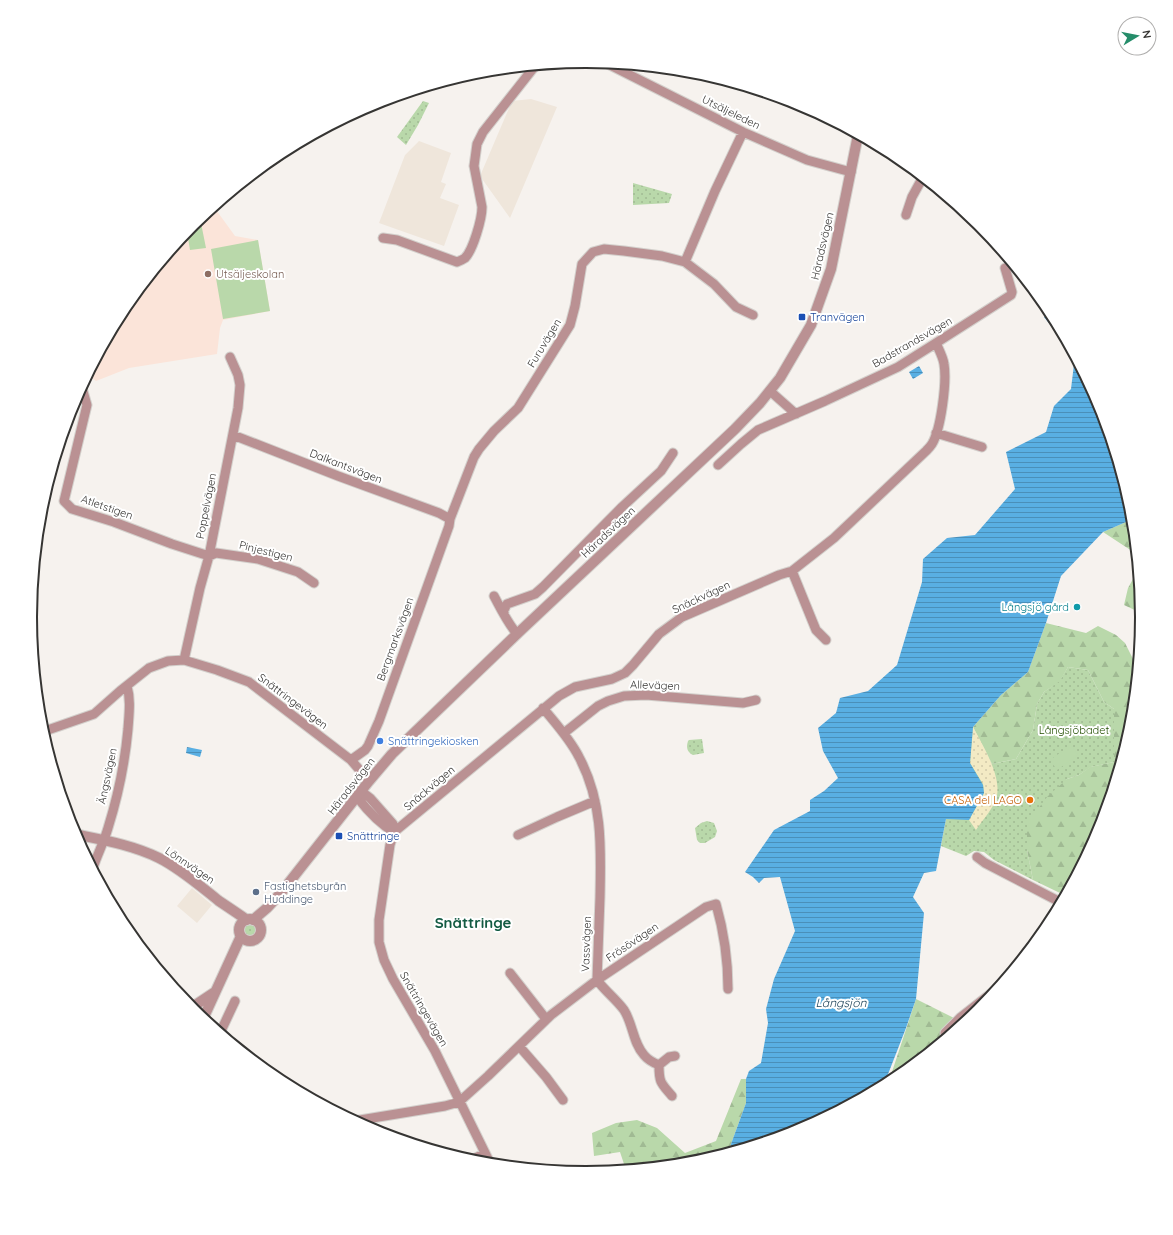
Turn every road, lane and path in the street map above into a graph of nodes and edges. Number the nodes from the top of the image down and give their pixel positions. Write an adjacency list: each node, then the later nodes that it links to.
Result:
1 (618, 69): 3 (street, Utsäljeleden)
2 (531, 71): 8 (street)
3 (743, 132): 5 (street, Utsäljeleden); 9 (street)
4 (857, 140): 5 (street, Häradsvägen)
5 (851, 172): 14 (street, Häradsvägen)
6 (920, 182): 7 (street)
7 (906, 215)
8 (383, 238)
9 (685, 262): 11 (street, Furuvägen); 22 (street, Furuvägen)
10 (1005, 268): 12 (street, Badstrandsvägen)
11 (754, 315)
12 (936, 343): 16 (street, Badstrandsvägen); 17 (street, Snäckvägen)
13 (230, 357): 18 (street, Poppelvägen)
14 (770, 391): 16 (street); 28 (street, Häradsvägen)
15 (84, 396): 23 (street, Atletstigen)
16 (796, 414): 21 (street, Badstrandsvägen)
17 (936, 433): 19 (street); 24 (street, Snäckvägen)
18 (233, 435): 22 (street, Dalkantsvägen); 23 (street, Poppelvägen)
19 (982, 447)
20 (673, 453): 27 (street, Häradsvägen)
21 (718, 465)
22 (450, 519): 36 (street, Bergmarksvägen)
23 (209, 556): 25 (street, Pinjestigen); 30 (street, Poppelvägen)
24 (792, 571): 29 (street); 33 (street, Snäckvägen)
25 (314, 583)
26 (494, 596): 27 (street)
27 (504, 614): 28 (street)
28 (517, 634): 37 (street, Häradsvägen)
29 (826, 640)
30 (184, 660): 31 (street, Snättringevägen); 36 (street, Snättringevägen)
31 (127, 686): 34 (street, Snättringevägen); 43 (street, Ängsvägen)
32 (756, 700): 35 (street, Allevägen)
33 (543, 708): 35 (street, Vassvägen); 40 (street, Snäckvägen)
34 (49, 730)
35 (564, 733): 39 (street, Vassvägen)
36 (351, 760): 37 (street, Snättringevägen)
37 (369, 781): 38 (street, Häradsvägen)
38 (359, 794): 40 (street); 47 (street, Häradsvägen)
39 (595, 801): 42 (street); 49 (street, Vassvägen)
40 (394, 832): 64 (street, Snättringevägen)
41 (82, 836): 43 (street, Lönnvägen)
42 (518, 836)
43 (104, 840): 45 (street, Ängsvägen); 47 (street, Lönnvägen)
44 (977, 857): 46 (street)
45 (95, 863)
46 (1057, 900)
47 (248, 928): 51 (street, Häradsvägen)
48 (510, 973): 56 (street)
49 (597, 980): 50 (street, Frösövägen); 56 (street, Frösövägen); 61 (street, Vassvägen)
50 (728, 989)
51 (216, 991): 53 (street); 55 (street, Häradsvägen)
52 (235, 1001): 57 (street)
53 (197, 1004)
54 (976, 1005): 58 (street)
55 (206, 1013)
56 (546, 1019): 59 (street, Frösövägen)
57 (222, 1029)
58 (945, 1033)
59 (519, 1046): 63 (street); 64 (street, Frösövägen)
60 (674, 1056): 61 (street)
61 (659, 1065): 62 (street)
62 (672, 1096)
63 (563, 1100)
64 (459, 1102): 65 (street, Frösövägen); 66 (street, Snättringevägen)
65 (364, 1119)
66 (485, 1153): 67 (street); 68 (street, Snättringevägen)
67 (479, 1156)
68 (487, 1157)

